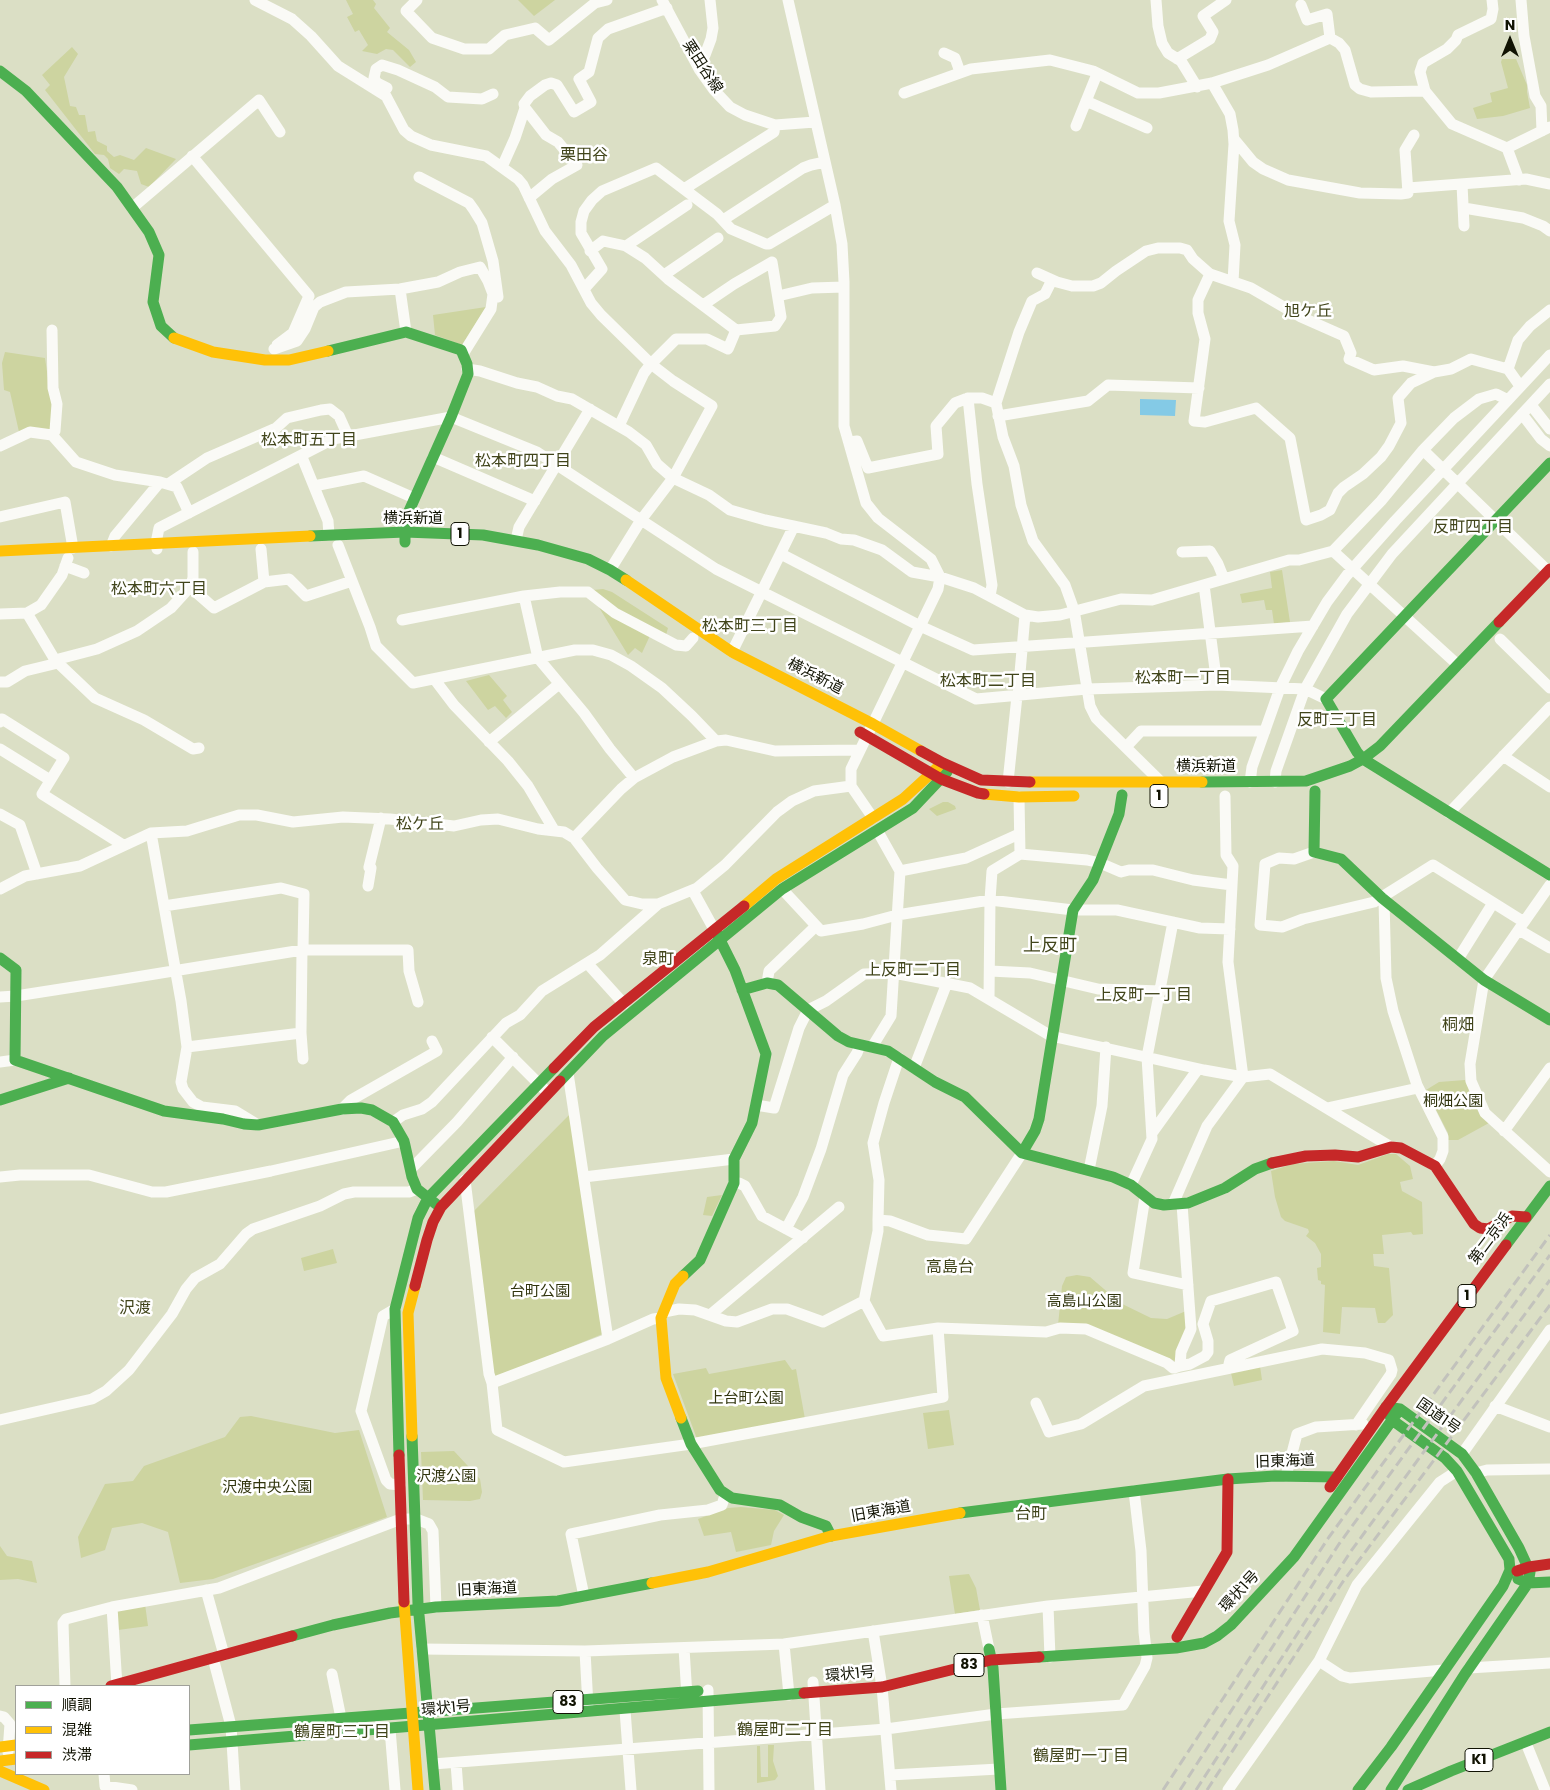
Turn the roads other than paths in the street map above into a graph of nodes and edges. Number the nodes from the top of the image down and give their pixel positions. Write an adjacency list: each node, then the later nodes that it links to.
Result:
1 (255, 0): 25 (street)
2 (417, 0): 3 (street)
3 (607, 0)
4 (710, 0): 15 (street)
5 (788, 0): 27 (street)
6 (1156, 0): 14 (street)
7 (1226, 0): 14 (street)
8 (1492, 0): 21 (street)
9 (1521, 0): 31 (street)
10 (664, 4): 15 (street, 栗田谷線); 26 (street)
11 (1301, 5): 12 (street)
12 (1330, 38): 19 (street); 21 (street)
13 (944, 53): 17 (street)
14 (1177, 59): 20 (street)
15 (696, 63): 28 (street, 栗田谷線)
16 (0, 71): 48 (main road)
17 (960, 72): 18 (street); 22 (street)
18 (1097, 74): 20 (street); 24 (street)
19 (1212, 83): 20 (street); 34 (street)
20 (1198, 87)
21 (1425, 91): 35 (street)
22 (904, 93)
23 (493, 94): 25 (street)
24 (1086, 101): 29 (street); 30 (street)
25 (390, 102): 38 (street)
26 (524, 108): 38 (street); 45 (street)
27 (815, 122): 28 (street, 栗田谷線); 37 (street)
28 (775, 125): 44 (street)
29 (1076, 126)
30 (1147, 128)
31 (1546, 129): 35 (street)
32 (280, 132): 36 (street)
33 (1414, 135): 43 (street)
34 (1234, 139): 43 (street); 61 (street)
35 (1507, 148): 40 (street)
36 (192, 156): 48 (street); 71 (street)
37 (825, 162): 47 (street); 50 (street)
38 (502, 167): 45 (street)
39 (420, 178): 74 (street)
40 (1519, 180): 41 (street); 42 (street)
41 (1462, 184): 43 (street); 49 (street)
42 (1550, 184)
43 (1408, 188)
44 (684, 189): 50 (street); 55 (street)
45 (529, 198): 64 (street)
46 (687, 205): 54 (street)
47 (835, 205): 56 (street); 62 (street)
48 (132, 208): 73 (main road)
49 (1464, 208): 51 (street); 52 (street)
50 (723, 220): 56 (street)
51 (1464, 226)
52 (1550, 231)
53 (718, 238): 59 (street)
54 (626, 246): 55 (street); 59 (street)
55 (590, 251): 64 (street)
56 (770, 253): 65 (street); 66 (street)
57 (1037, 273): 60 (street)
58 (1210, 274): 60 (street); 61 (street); 81 (street)
59 (664, 275): 66 (street)
60 (1052, 280): 84 (street)
61 (1233, 282): 77 (street)
62 (844, 287): 65 (street); 94 (street)
63 (400, 289): 70 (street); 71 (street); 74 (street)
64 (584, 289): 75 (street)
65 (778, 296): 69 (street)
66 (703, 305): 69 (street)
67 (1550, 310): 76 (street)
68 (52, 330): 92 (street)
69 (736, 330): 75 (street)
70 (406, 332): 73 (main road); 74 (main road)
71 (274, 349): 73 (street)
72 (1550, 355): 78 (street)
73 (265, 360)
74 (465, 361): 86 (street); 89 (main road)
75 (651, 364): 90 (street); 103 (street)
76 (1508, 369): 77 (street); 79 (street)
77 (1434, 372): 81 (street)
78 (1532, 374): 79 (street); 80 (street)
79 (1520, 386): 83 (street)
80 (1548, 387): 85 (street)
81 (1199, 388): 88 (street)
82 (968, 398): 84 (street); 94 (street); 142 (street)
83 (1508, 400): 97 (street); 102 (street)
84 (996, 403): 88 (street)
85 (1531, 405): 87 (street); 91 (street)
86 (590, 409): 90 (street); 101 (street)
87 (1522, 414): 96 (street); 105 (street)
88 (998, 416): 144 (street)
89 (451, 417): 93 (street); 99 (main road); 101 (street)
90 (619, 426): 103 (street)
91 (1550, 428)
92 (52, 435): 95 (street); 104 (street)
93 (348, 436): 98 (street); 104 (street)
94 (849, 442): 132 (street)
95 (0, 446)
96 (1550, 446)
97 (1422, 450): 102 (street); 122 (street)
98 (302, 456): 106 (street); 109 (street)
99 (433, 457): 107 (main road); 108 (street)
100 (1550, 463): 112 (main road)
101 (557, 465): 108 (street); 111 (street)
102 (1443, 471): 105 (street); 128 (street)
103 (673, 478): 111 (street); 113 (street)
104 (164, 483): 109 (street); 119 (street)
105 (1457, 484): 112 (street); 137 (street)
106 (314, 486): 107 (street); 114 (street)
107 (414, 498): 115 (main road)
108 (534, 501): 117 (street)
109 (189, 513): 120 (street)
110 (0, 516): 127 (street)
111 (641, 520): 129 (street); 140 (street)
112 (1495, 520): 130 (street); 148 (main road)
113 (794, 526): 126 (street); 132 (street)
114 (329, 536): 115 (main road, 横浜新道 / 1); 120 (main road, 横浜新道 / 1)
115 (405, 537): 117 (main road, 横浜新道 / 1); 118 (main road, 横浜新道 / 1); 136 (main road, 横浜新道 / 1)
116 (0, 540): 125 (street)
117 (516, 540): 129 (main road, 横浜新道 / 1)
118 (338, 545): 121 (main road, 横浜新道 / 1); 134 (street)
119 (111, 546): 120 (main road, 横浜新道 / 1); 127 (main road, 横浜新道 / 1)
120 (157, 548): 123 (main road, 横浜新道 / 1); 127 (main road, 横浜新道 / 1)
121 (262, 549): 123 (main road, 横浜新道 / 1); 135 (street)
122 (1333, 551): 128 (street); 133 (street)
123 (193, 552): 139 (street)
124 (1182, 552): 133 (street)
125 (1, 554): 127 (main road, 横浜新道 / 1)
126 (781, 554): 140 (street); 150 (street)
127 (69, 558): 131 (street); 145 (street)
128 (1352, 569): 137 (street); 151 (street)
129 (610, 570): 157 (main road, 横浜新道 / 1)
130 (1549, 570): 161 (main road, 横浜新道 / 1)
131 (84, 573)
132 (940, 577): 142 (street); 150 (street)
133 (1224, 579): 138 (street)
134 (352, 581): 135 (street); 162 (street)
135 (264, 582): 139 (street)
136 (608, 582)
137 (1369, 584): 148 (street); 169 (street)
138 (1204, 585): 144 (street); 152 (street)
139 (190, 587): 159 (street)
140 (762, 592): 157 (street); 160 (street)
141 (524, 596): 149 (street); 153 (street); 158 (street)
142 (990, 596): 147 (street)
143 (631, 598): 153 (main road, 横浜新道)
144 (1074, 610): 147 (street); 155 (street)
145 (27, 613): 146 (street); 159 (street)
146 (0, 614)
147 (1025, 615): 156 (street)
148 (1405, 616): 161 (street); 172 (main road)
149 (402, 620)
150 (920, 626): 156 (street); 160 (street)
151 (1313, 626): 152 (street); 166 (street)
152 (1210, 633): 155 (street); 165 (street)
153 (693, 638): 171 (main road, 横浜新道)
154 (1500, 639): 167 (street)
155 (1079, 643): 156 (street); 168 (street)
156 (1022, 647): 170 (street)
157 (732, 652): 175 (main road, 横浜新道 / 1)
158 (538, 658): 162 (street); 164 (street); 179 (street)
159 (57, 662): 163 (street); 182 (street)
160 (902, 662): 170 (street); 175 (street)
161 (1458, 665): 186 (main road, 横浜新道 / 1)
162 (435, 680): 180 (street)
163 (0, 682)
164 (559, 684): 180 (street); 190 (street)
165 (1217, 685): 166 (street); 168 (street)
166 (1280, 688): 169 (street); 177 (street)
167 (1550, 688)
168 (1087, 689): 170 (street); 181 (street)
169 (1305, 689): 172 (street); 196 (street)
170 (1018, 696): 193 (street)
171 (795, 697)
172 (1326, 699): 186 (main road)
173 (1550, 707): 185 (street)
174 (0, 722): 191 (street)
175 (873, 724): 178 (street); 188 (main road, 横浜新道 / 1)
176 (847, 725): 178 (main road)
177 (1265, 732): 181 (street); 195 (street)
178 (867, 736): 184 (street); 189 (main road)
179 (716, 741): 184 (street); 190 (street)
180 (490, 742): 208 (street)
181 (1126, 747): 194 (street)
182 (199, 748)
183 (0, 749): 191 (street)
184 (859, 750): 197 (street)
185 (1503, 756): 198 (street); 204 (street)
186 (1362, 760): 187 (main road); 196 (main road, 横浜新道 / 1)
187 (1378, 764): 192 (main road); 204 (main road)
188 (947, 765): 189 (main road); 193 (main road, 横浜新道 / 1)
189 (936, 776): 203 (main road); 207 (main road); 209 (main road)
190 (634, 778): 212 (street)
191 (50, 780): 213 (street)
192 (1342, 781)
193 (1008, 782): 194 (main road, 横浜新道 / 1)
194 (1161, 782): 195 (main road, 横浜新道 / 1)
195 (1250, 782): 196 (main road, 横浜新道 / 1)
196 (1275, 782)
197 (851, 786): 207 (street); 225 (street)
198 (1550, 787)
199 (1285, 793): 214 (main road)
200 (1122, 795): 216 (main road)
201 (1084, 796): 203 (main road)
202 (1226, 796): 220 (street)
203 (1019, 797): 211 (street)
204 (1449, 813): 219 (main road)
205 (0, 814): 218 (street)
206 (381, 818): 208 (street); 210 (street); 221 (street)
207 (873, 818): 237 (main road)
208 (554, 830): 212 (street)
209 (877, 830): 217 (street); 224 (main road)
210 (151, 833): 213 (street); 230 (street)
211 (1019, 834): 215 (street); 217 (street)
212 (574, 838): 229 (street)
213 (123, 845): 218 (street)
214 (1314, 852): 226 (main road); 226 (street)
215 (1020, 854): 216 (street); 227 (street)
216 (1100, 863): 220 (street); 231 (main road)
217 (900, 872): 232 (street)
218 (37, 874): 223 (street)
219 (1550, 875)
220 (1232, 885): 236 (street)
221 (368, 886)
222 (1550, 886): 235 (street)
223 (0, 889)
224 (782, 889): 234 (street); 237 (main road)
225 (693, 891): 229 (street); 237 (street)
226 (1383, 899): 228 (street); 241 (main road); 280 (street)
227 (990, 900): 231 (street); 232 (street); 244 (street)
228 (1493, 903): 235 (street); 241 (street)
229 (658, 904): 242 (street)
230 (164, 906): 239 (street); 243 (street)
231 (1073, 910): 233 (street); 246 (main road)
232 (897, 916): 234 (street); 245 (street)
233 (1173, 922): 236 (street); 251 (street)
234 (816, 926): 248 (street)
235 (1522, 926): 238 (street); 247 (street)
236 (1230, 929): 277 (street)
237 (718, 936): 250 (main road); 256 (main road); 276 (main road)
238 (1550, 948)
239 (302, 949): 243 (street); 255 (street); 259 (street)
240 (0, 958): 252 (main road)
241 (1458, 959): 247 (main road)
242 (587, 963): 256 (street); 261 (street)
243 (174, 971): 252 (street); 264 (street)
244 (990, 971): 246 (street); 254 (street)
245 (894, 973): 249 (street); 257 (street); 265 (street)
246 (1061, 980): 251 (street); 260 (main road)
247 (1484, 980): 258 (main road); 288 (street)
248 (767, 983): 250 (main road); 257 (main road)
249 (947, 983): 254 (street); 273 (street)
250 (742, 990): 283 (main road)
251 (1161, 991): 268 (street)
252 (16, 996): 253 (street); 271 (main road)
253 (0, 997)
254 (989, 1000): 260 (street)
255 (418, 1002)
256 (624, 1004): 279 (main road)
257 (808, 1010): 263 (main road); 283 (street)
258 (1550, 1020)
259 (301, 1033): 264 (street); 270 (street)
260 (1052, 1036): 266 (street); 292 (main road)
261 (492, 1037): 267 (street); 286 (street)
262 (432, 1041): 285 (street)
263 (860, 1045): 265 (main road); 312 (street)
264 (187, 1046): 287 (street)
265 (872, 1048): 269 (main road)
266 (1106, 1048): 268 (street); 296 (street)
267 (513, 1057): 279 (street); 295 (street)
268 (1147, 1057): 275 (street); 289 (street)
269 (900, 1058): 273 (main road); 311 (street)
270 (303, 1059)
271 (15, 1060): 272 (street); 278 (main road)
272 (0, 1062)
273 (914, 1068): 292 (main road)
274 (1550, 1068): 288 (street)
275 (1198, 1069): 277 (street); 289 (street)
276 (568, 1073): 281 (main road); 298 (street)
277 (1243, 1077): 284 (street); 307 (street)
278 (69, 1078): 282 (main road); 287 (main road)
279 (539, 1084): 281 (street); 306 (main road)
280 (1418, 1088): 284 (street); 294 (street)
281 (548, 1094): 300 (main road)
282 (0, 1100)
283 (756, 1105): 293 (main road)
284 (1327, 1108): 291 (street)
285 (342, 1109): 286 (main road); 287 (main road)
286 (393, 1122): 290 (main road)
287 (258, 1125)
288 (1504, 1130): 297 (street)
289 (1152, 1133): 302 (street)
290 (404, 1141): 295 (main road); 299 (street)
291 (1391, 1147): 294 (main road); 307 (main road)
292 (1022, 1153): 296 (main road); 311 (street)
293 (734, 1160): 298 (street); 301 (main road)
294 (1435, 1166): 310 (main road)
295 (411, 1169): 304 (main road)
296 (1090, 1170): 302 (main road)
297 (1550, 1172)
298 (584, 1177): 322 (street)
299 (0, 1178)
300 (465, 1180): 308 (main road); 326 (street)
301 (734, 1183): 312 (street); 318 (main road)
302 (1130, 1185): 305 (main road)
303 (1550, 1186): 310 (main road, 第二京浜 / 1)
304 (417, 1189): 306 (main road); 332 (street)
305 (1145, 1197): 307 (main road); 315 (street)
306 (428, 1198): 308 (main road); 317 (main road)
307 (1177, 1204): 315 (street)
308 (441, 1207): 350 (main road)
309 (839, 1207): 313 (street)
310 (1526, 1218): 330 (main road, 第二京浜 / 1)
311 (878, 1220): 316 (street)
312 (786, 1229): 313 (street)
313 (804, 1238): 319 (street)
314 (1501, 1271): 324 (main road, 第二京浜 / 1)
315 (1188, 1285): 325 (street)
316 (864, 1301): 319 (street); 320 (street)
317 (395, 1309): 345 (main road); 345 (street)
318 (662, 1315): 319 (street); 322 (street); 337 (main road)
319 (710, 1315)
320 (938, 1328): 325 (street); 337 (street)
321 (1550, 1330): 329 (street)
322 (608, 1338): 326 (street)
323 (1228, 1368): 325 (street); 325 (street); 335 (street)
324 (1428, 1370)
325 (1176, 1371): 328 (street)
326 (492, 1383): 337 (street)
327 (1408, 1397): 331 (main road)
328 (1036, 1403)
329 (1495, 1406): 336 (street); 338 (street)
330 (1386, 1407): 331 (main road, 国道1号); 333 (main road, 国道1号); 334 (main road)
331 (1400, 1409): 333 (main road, 環状1号 / 83); 338 (main road, 国道1号)
332 (0, 1420)
333 (1392, 1420): 340 (main road, 国道1号); 371 (main road, 環状1号 / 83)
334 (1375, 1423): 335 (street); 343 (main road)
335 (1356, 1425): 342 (street)
336 (1550, 1427)
337 (691, 1444): 347 (main road)
338 (1458, 1450): 341 (main road, 国道1号)
339 (1550, 1469): 341 (street)
340 (1457, 1471): 354 (main road, 国道1号); 381 (street)
341 (1476, 1473): 353 (main road, 国道1号)
342 (1286, 1476): 343 (main road, 旧東海道); 344 (main road, 旧東海道)
343 (1337, 1477): 348 (main road)
344 (1228, 1480): 346 (main road, 旧東海道); 359 (main road)
345 (400, 1485): 349 (main road)
346 (1134, 1491): 351 (main road, 旧東海道); 361 (street)
347 (726, 1495): 351 (main road); 360 (street)
348 (1321, 1499)
349 (402, 1519): 350 (street); 358 (street); 400 (main road)
350 (416, 1519): 364 (street); 373 (main road)
351 (831, 1536): 360 (main road, 旧東海道)
352 (1550, 1564): 353 (main road)
353 (1529, 1567): 354 (main road); 357 (main road)
354 (1509, 1576): 357 (main road); 384 (main road)
355 (1257, 1580): 366 (main road, 環状1号)
356 (1550, 1582): 357 (main road)
357 (1528, 1583): 383 (main road)
358 (206, 1590): 363 (street); 378 (street)
359 (1204, 1591): 361 (street); 369 (main road)
360 (584, 1596): 364 (main road, 旧東海道)
361 (1142, 1597): 362 (street); 371 (street)
362 (1048, 1606): 365 (street); 376 (street)
363 (112, 1607): 387 (street); 388 (street)
364 (436, 1608): 378 (main road, 旧東海道)
365 (982, 1615): 367 (street); 377 (street)
366 (1211, 1626)
367 (873, 1631): 370 (street); 386 (street)
368 (1192, 1634): 369 (main road, 環状1号 / 83)
369 (1177, 1636): 371 (main road, 環状1号 / 83)
370 (784, 1644): 372 (street); 392 (street)
371 (1146, 1644): 376 (main road, 環状1号 / 83); 401 (street)
372 (684, 1648): 374 (street); 393 (street)
373 (422, 1649): 374 (street); 398 (main road)
374 (585, 1651): 394 (street)
375 (976, 1651): 377 (main road, 環状1号 / 83)
376 (1050, 1651): 377 (main road, 環状1号 / 83)
377 (990, 1654): 386 (main road, 環状1号 / 83); 401 (main road)
378 (224, 1655): 379 (main road)
379 (213, 1658): 389 (main road); 406 (street)
380 (948, 1659): 386 (main road, 環状1号 / 83)
381 (1318, 1661): 384 (street); 444 (street)
382 (1550, 1663): 383 (street)
383 (1469, 1668): 446 (main road)
384 (1444, 1670): 445 (main road)
385 (332, 1674): 403 (street)
386 (881, 1682): 390 (main road, 環状1号 / 83); 410 (street)
387 (65, 1685)
388 (115, 1685)
389 (118, 1685)
390 (813, 1688): 392 (main road, 環状1号 / 83); 413 (street)
391 (708, 1690): 392 (main road, 環状1号 / 83); 393 (main road, 環状1号 / 83); 395 (street)
392 (788, 1690): 395 (main road, 環状1号 / 83)
393 (686, 1692): 394 (main road, 環状1号 / 83); 396 (street)
394 (587, 1700): 398 (main road, 環状1号 / 83); 399 (street)
395 (708, 1702): 396 (main road, 環状1号 / 83); 416 (street)
396 (687, 1704): 397 (main road, 環状1号 / 83)
397 (625, 1710): 399 (main road, 環状1号 / 83); 420 (street)
398 (427, 1713): 400 (main road, 環状1号 / 83); 407 (main road)
399 (588, 1713): 407 (main road, 環状1号 / 83)
400 (413, 1714): 403 (main road, 環状1号 / 83); 408 (main road)
401 (996, 1714): 410 (street); 424 (main road)
402 (0, 1716): 404 (street)
403 (341, 1718): 406 (main road, 環状1号 / 83)
404 (13, 1723): 418 (street)
405 (1550, 1725): 447 (main road)
406 (231, 1726): 411 (main road, 環状1号 / 83); 415 (street)
407 (429, 1726): 408 (main road, 環状1号 / 83); 423 (main road)
408 (413, 1727): 409 (main road, 環状1号 / 83); 436 (main road)
409 (390, 1729): 415 (main road, 環状1号 / 83); 435 (street)
410 (886, 1729): 413 (street); 429 (street)
411 (190, 1730)
412 (1550, 1732): 448 (main road, K1)
413 (816, 1734): 416 (street); 441 (street)
414 (1550, 1739): 419 (main road); 426 (main road, K1)
415 (232, 1742): 417 (main road, 環状1号 / 83); 434 (street)
416 (709, 1743): 420 (street); 440 (street)
417 (190, 1745)
418 (8, 1746): 421 (street)
419 (1528, 1748): 448 (main road); 451 (street)
420 (628, 1749): 422 (street); 439 (street)
421 (8, 1760)
422 (456, 1763): 423 (street); 438 (street)
423 (433, 1764): 437 (main road)
424 (999, 1769): 429 (street); 443 (main road)
425 (15, 1770): 430 (main road)
426 (1471, 1770): 449 (main road); 450 (main road, K1)
427 (0, 1771): 432 (main road)
428 (104, 1775): 433 (street)
429 (890, 1775): 442 (street)
430 (3, 1782): 431 (main road)
431 (29, 1790)
432 (44, 1790)
433 (132, 1790)
434 (235, 1790)
435 (396, 1790)
436 (418, 1790)
437 (435, 1790)
438 (458, 1790)
439 (631, 1790)
440 (709, 1790)
441 (820, 1790)
442 (891, 1790)
443 (1001, 1790)
444 (1228, 1790)
445 (1358, 1790)
446 (1391, 1790)
447 (1397, 1790)
448 (1409, 1790)
449 (1423, 1790)
450 (1432, 1790)
451 (1545, 1790)

